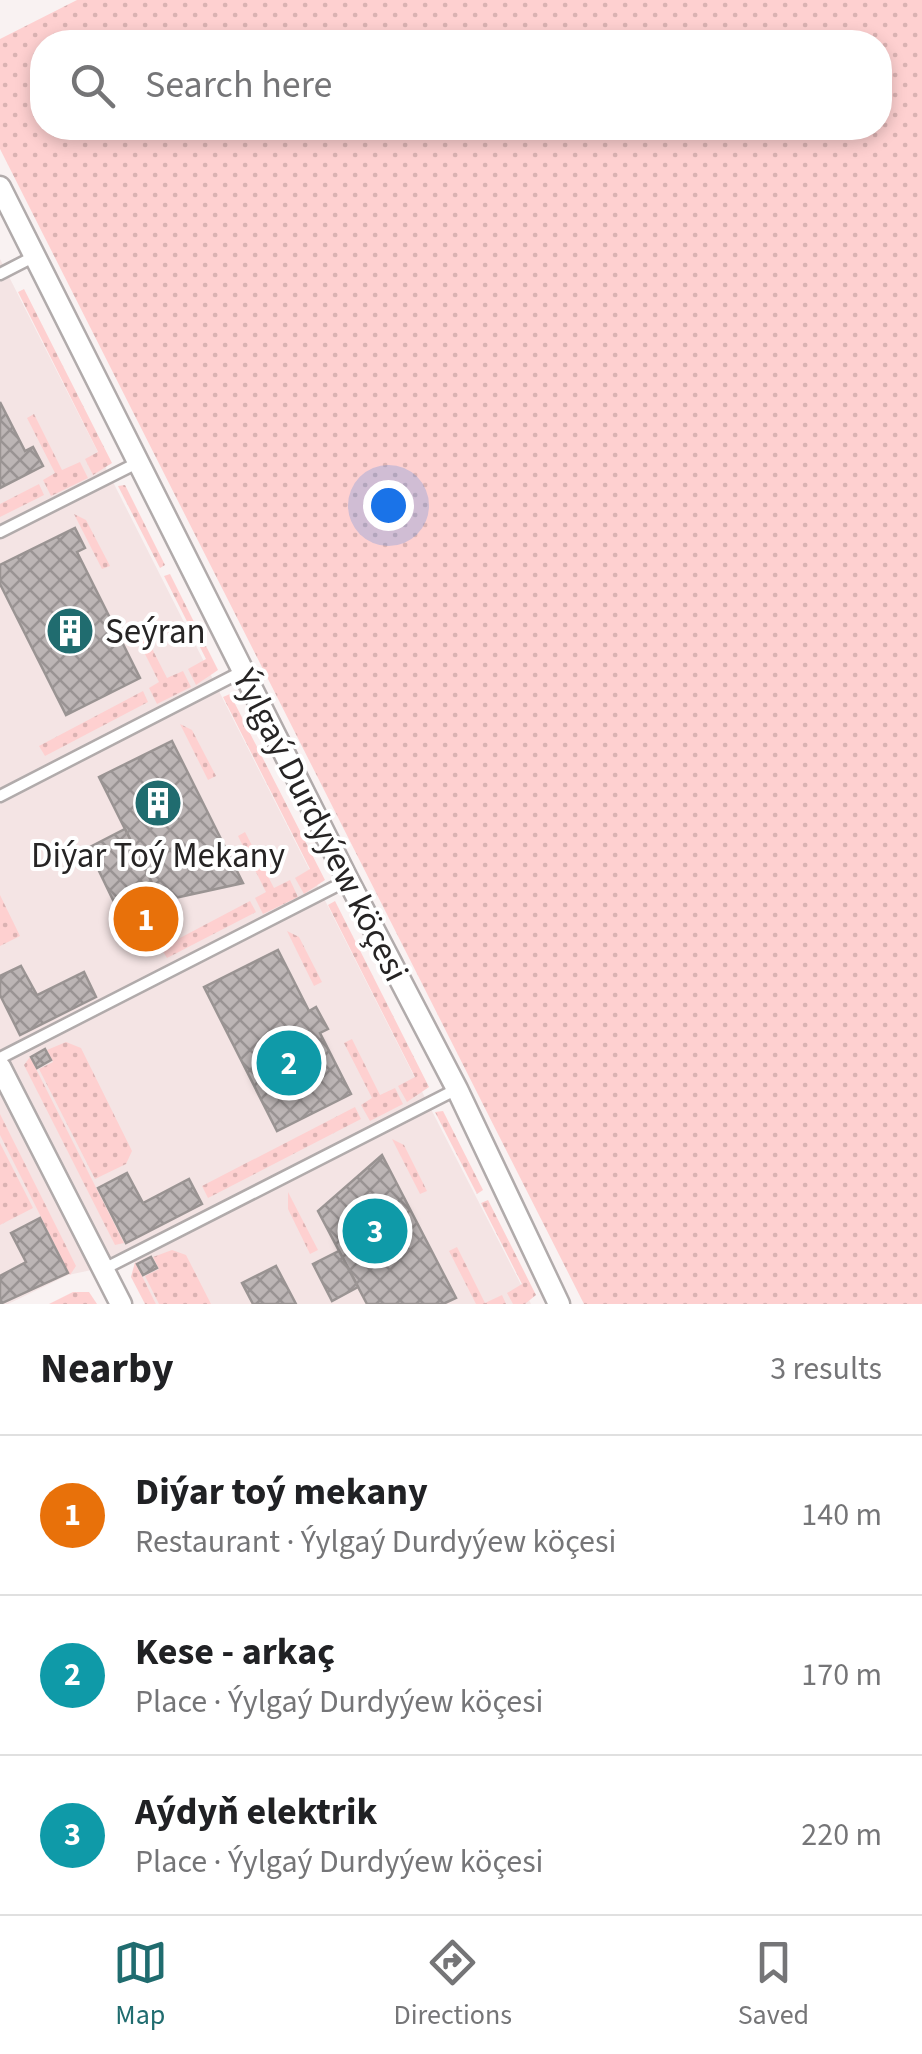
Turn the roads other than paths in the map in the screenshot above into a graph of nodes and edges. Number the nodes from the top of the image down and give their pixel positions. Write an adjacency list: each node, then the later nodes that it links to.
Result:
1 (0, 187): 2 (street, Ýylgaý Durdyýew köçesi)
2 (35, 256): 3 (lane); 4 (street, Ýylgaý Durdyýew köçesi)
3 (0, 274)
4 (138, 463): 5 (lane); 6 (street, Ýylgaý Durdyýew köçesi)
5 (0, 532)
6 (243, 671): 7 (lane); 8 (street, Ýylgaý Durdyýew köçesi)
7 (0, 796)
8 (348, 880): 9 (lane); 11 (street, Ýylgaý Durdyýew köçesi)
9 (0, 1058)
10 (0, 1067): 12 (street)
11 (457, 1089): 12 (lane); 13 (street, Ýylgaý Durdyýew köçesi)
12 (104, 1269): 14 (street)
13 (553, 1302)
14 (122, 1304)

